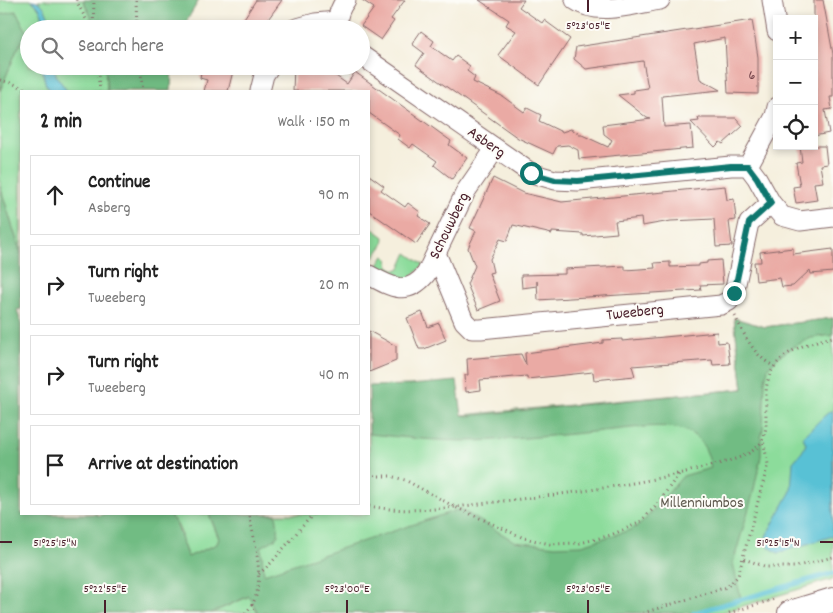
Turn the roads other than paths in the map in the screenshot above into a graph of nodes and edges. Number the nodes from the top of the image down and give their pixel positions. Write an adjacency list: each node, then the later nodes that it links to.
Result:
1 (346, 0): 6 (street)
2 (575, 0): 3 (street)
3 (660, 0)
4 (772, 0): 5 (street)
5 (774, 15)
6 (339, 20)
7 (370, 61): 11 (street, Asberg)
8 (265, 75): 9 (street)
9 (260, 90)
10 (773, 120): 12 (street)
11 (495, 150): 12 (street, Asberg); 15 (street, Schouwberg)
12 (748, 166): 13 (street)
13 (771, 203): 14 (street); 15 (street, Tweeberg)
14 (833, 217)
15 (436, 253): 16 (street, Schouwberg)
16 (370, 276)
17 (833, 600): 19 (main road)
18 (833, 612): 20 (main road)
19 (790, 613)
20 (829, 613)

